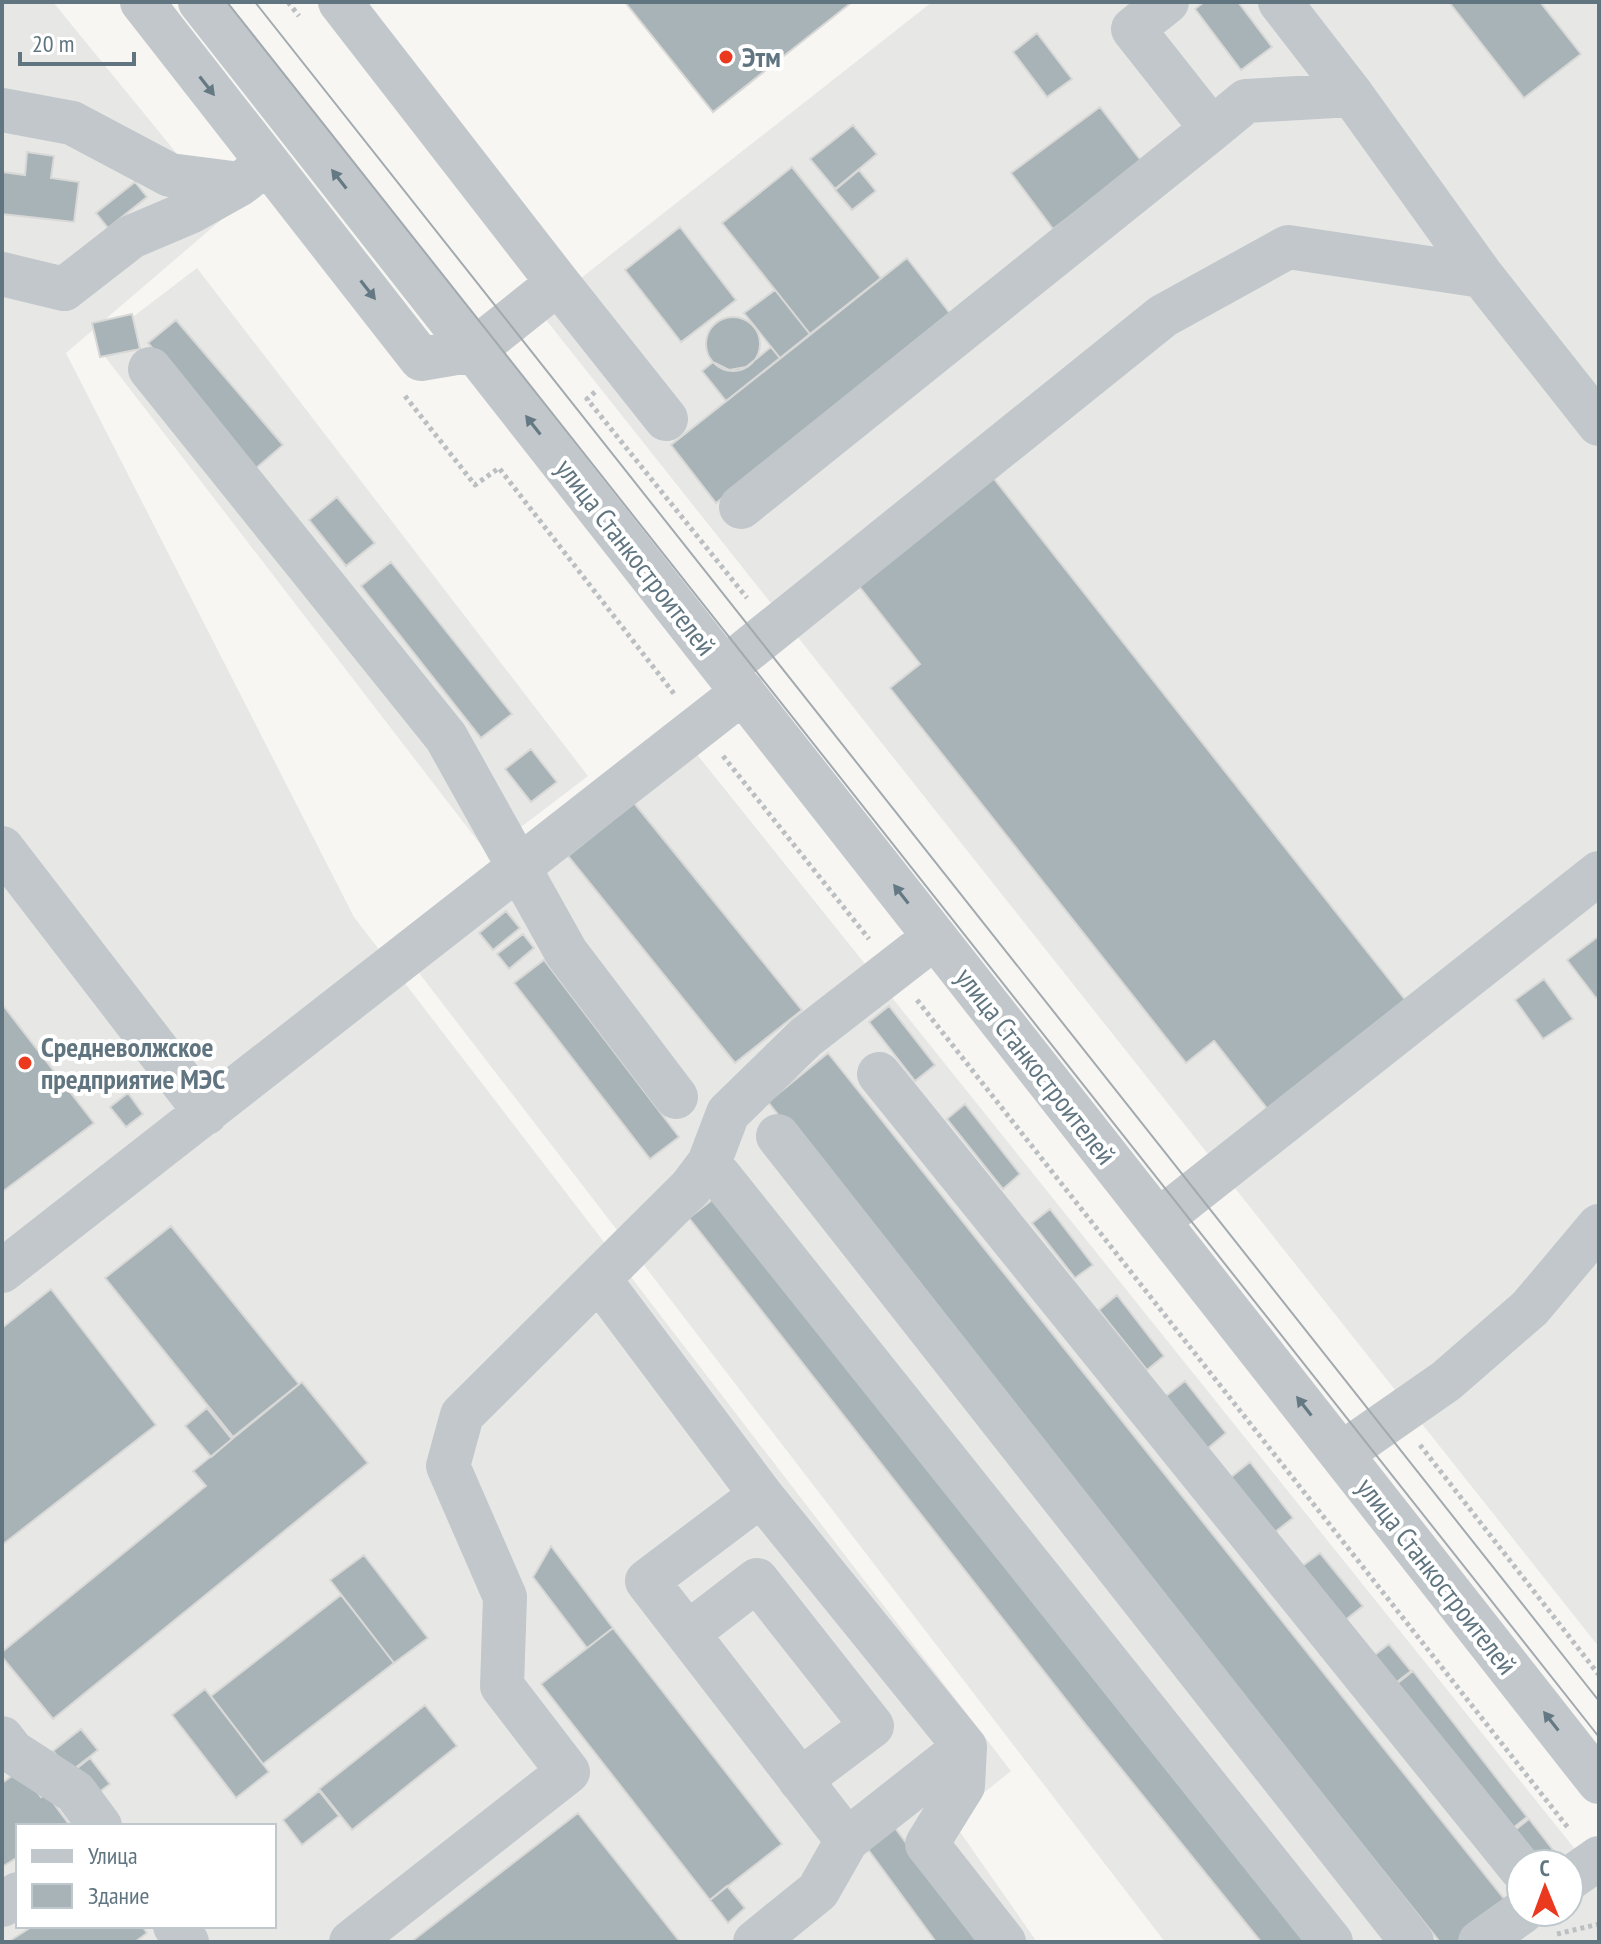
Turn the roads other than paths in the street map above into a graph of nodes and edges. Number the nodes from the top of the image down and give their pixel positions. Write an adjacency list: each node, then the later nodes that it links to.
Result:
1 (142, 2): 9 (street, one-way to 9)
2 (200, 2): 13 (street, улица Станкостроителей, one-way to 2)
3 (340, 2): 12 (street)
4 (1167, 2): 8 (street)
5 (1280, 2): 6 (street)
6 (1352, 95): 8 (street); 11 (street)
7 (2, 110): 9 (street)
8 (1212, 129): 17 (street)
9 (254, 174): 10 (street); 13 (street, one-way to 13)
10 (2, 274)
11 (1482, 276): 16 (street); 18 (street)
12 (558, 283): 13 (street); 15 (street)
13 (474, 350): 18 (street, улица Станкостроителей, one-way to 13)
14 (150, 369): 20 (street)
15 (666, 419)
16 (1599, 424)
17 (741, 507)
18 (733, 681): 20 (street); 22 (street, улица Станкостроителей, one-way to 18)
19 (2, 848): 25 (street)
20 (520, 866): 24 (street); 25 (street)
21 (1599, 873): 28 (street)
22 (935, 937): 26 (street); 28 (street, улица Станкостроителей)
23 (879, 1074): 41 (street)
24 (676, 1097)
25 (206, 1113): 30 (street)
26 (709, 1163): 27 (street); 31 (street)
27 (743, 1206): 46 (street); 47 (street)
28 (1158, 1221): 32 (street, улица Станкостроителей, one-way to 28)
29 (1599, 1226): 32 (street)
30 (2, 1271)
31 (599, 1279): 33 (street); 43 (street)
32 (1341, 1454): 38 (street, улица Станкостроителей, one-way to 32)
33 (761, 1495): 34 (street); 36 (street)
34 (688, 1633): 37 (street); 37 (street)
35 (2, 1738): 39 (street)
36 (965, 1747): 40 (street); 45 (street)
37 (800, 1780): 40 (street)
38 (1599, 1782)
39 (99, 1824)
40 (847, 1840): 44 (street)
41 (1505, 1849)
42 (1523, 1928): 48 (street)
43 (351, 1942)
44 (755, 1942)
45 (1004, 1942)
46 (1331, 1942)
47 (1412, 1942)
48 (1480, 1942)

